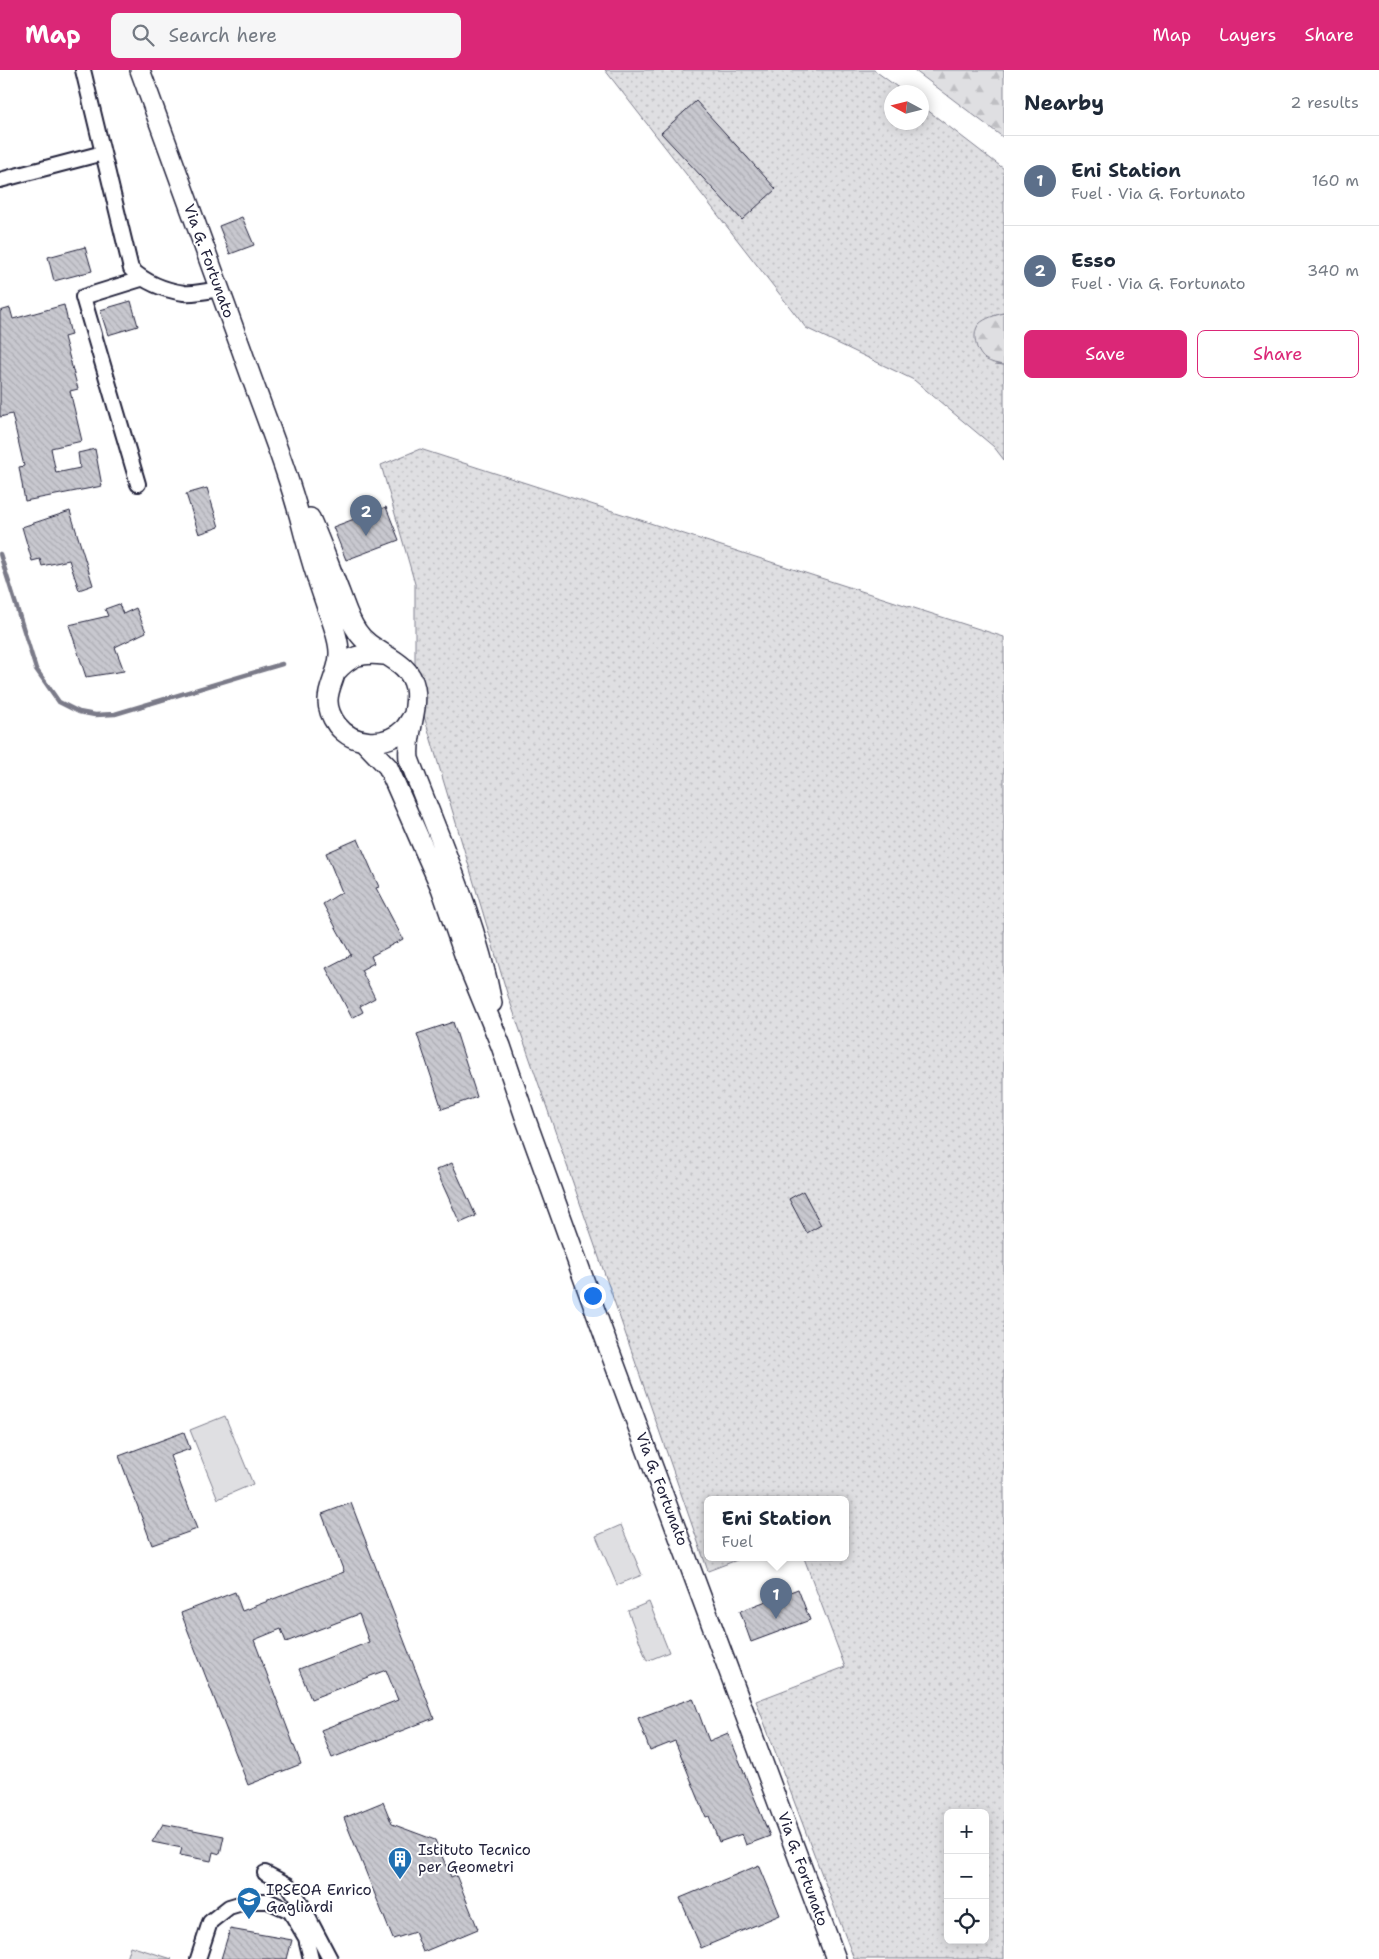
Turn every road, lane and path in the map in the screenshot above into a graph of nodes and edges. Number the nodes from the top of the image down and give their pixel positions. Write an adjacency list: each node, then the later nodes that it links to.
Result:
1 (83, 70): 3 (street)
2 (140, 70): 6 (main road, Via G. Fortunato)
3 (103, 153): 4 (street); 5 (street)
4 (0, 180)
5 (141, 279): 6 (street); 8 (street)
6 (219, 289): 7 (main road, Via G. Fortunato)
7 (278, 452): 9 (main road); 10 (main road)
8 (138, 484)
9 (385, 655): 10 (main road); 11 (main road)
10 (335, 673): 12 (main road)
11 (412, 716): 12 (main road); 13 (main road)
12 (363, 741): 13 (main road)
13 (501, 1046): 18 (main road, Via G. Fortunato)
14 (265, 1873): 17 (street)
15 (198, 1959): 16 (street)
16 (311, 1959)
17 (330, 1959)
18 (836, 1959)

